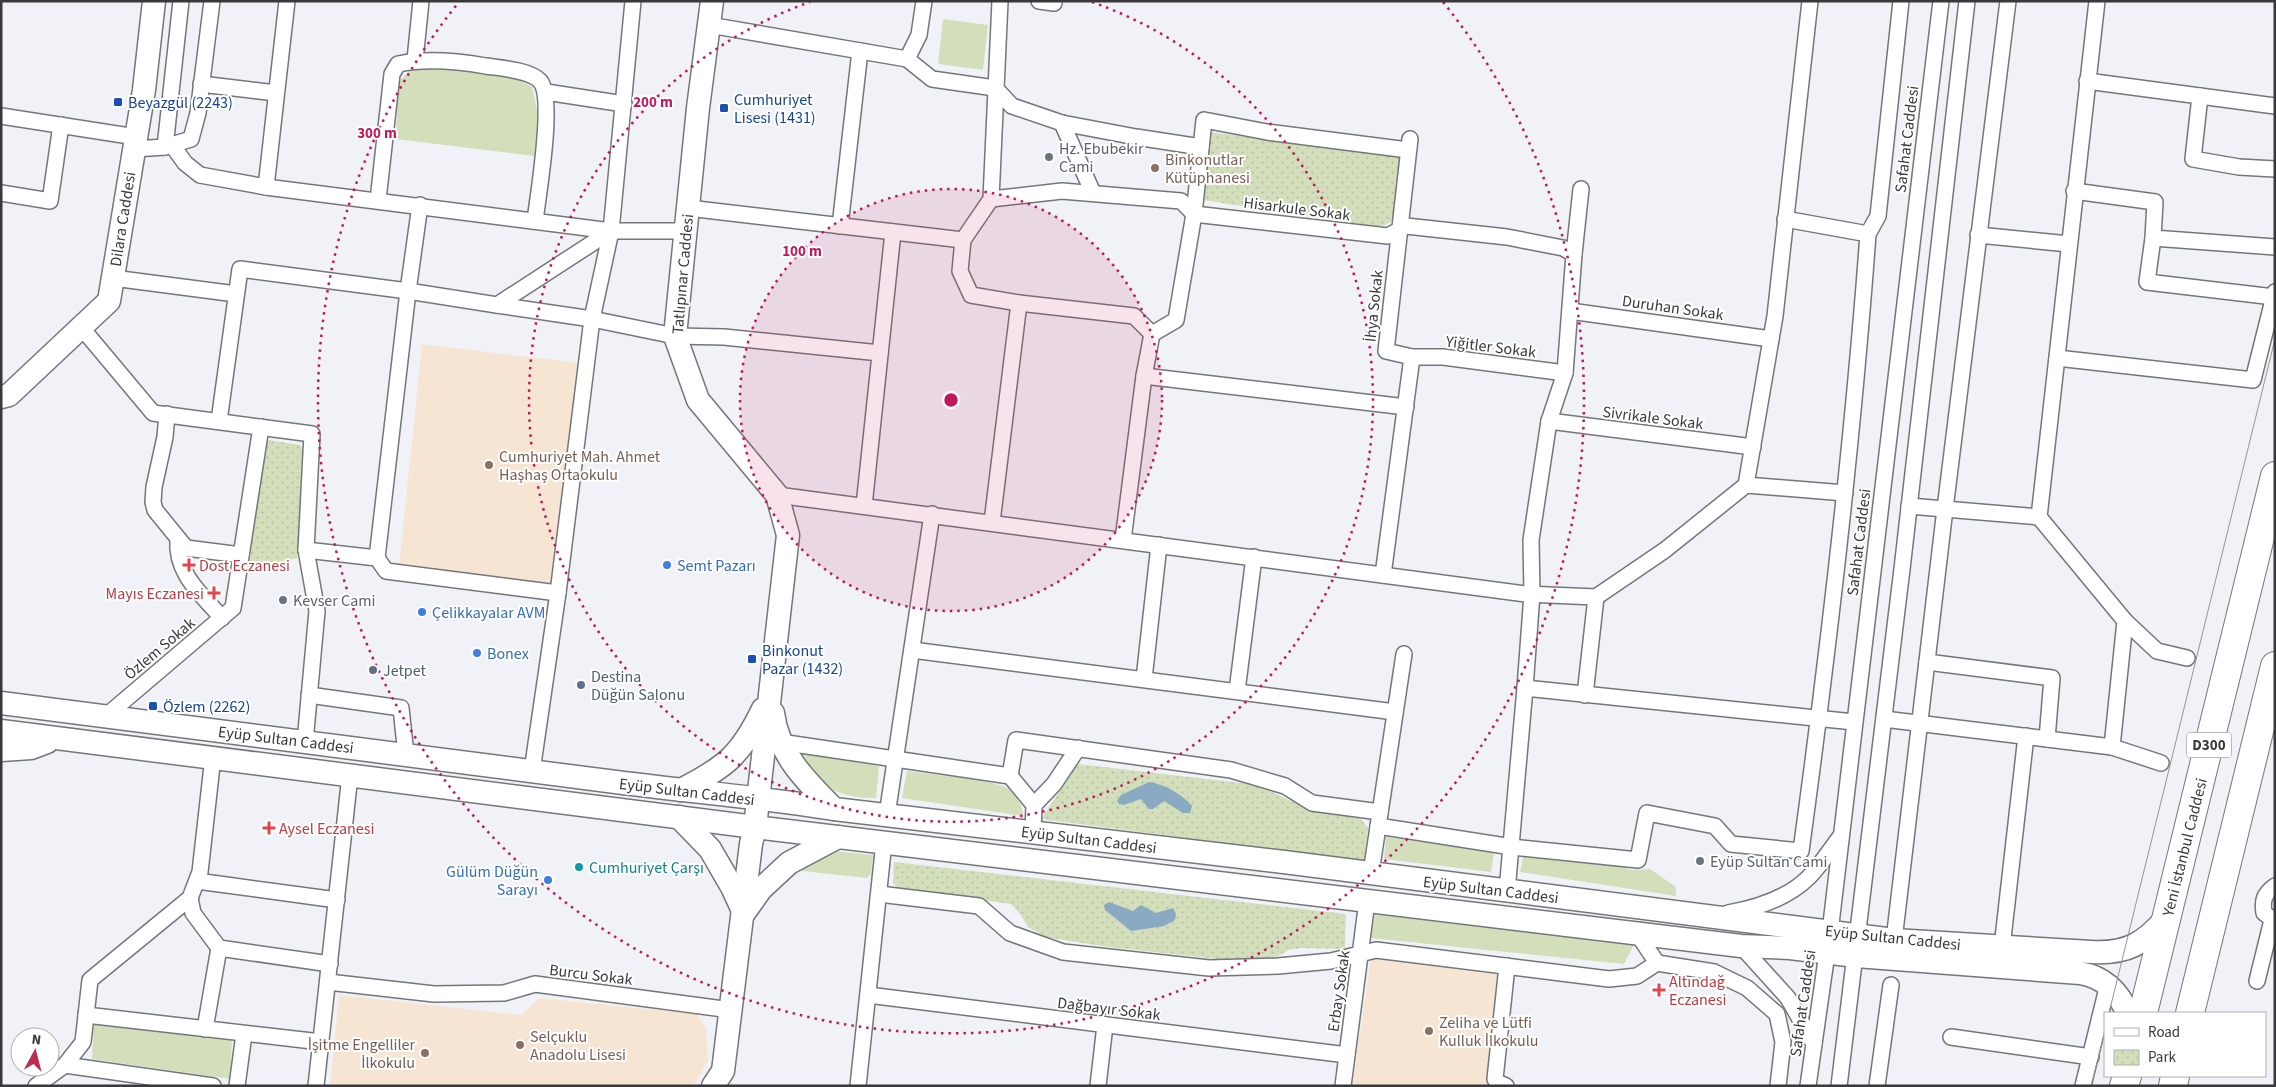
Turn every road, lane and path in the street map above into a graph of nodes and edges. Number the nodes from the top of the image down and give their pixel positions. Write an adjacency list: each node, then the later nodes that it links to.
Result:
1 (154, 1): 31 (main road, Dilara Caddesi)
2 (181, 1): 32 (street)
3 (212, 1): 21 (street)
4 (287, 1): 24 (street)
5 (421, 1): 19 (street)
6 (633, 1): 26 (street)
7 (712, 1): 16 (main road, Tatlıpınar Caddesi)
8 (924, 1): 18 (street)
9 (1000, 1): 22 (street)
10 (1810, 1): 45 (street)
11 (1901, 1): 52 (street)
12 (1941, 1): 122 (street, Safahat Caddesi)
13 (1967, 1): 88 (street)
14 (2008, 1): 53 (street)
15 (2097, 1): 20 (street)
16 (709, 25): 17 (street); 43 (main road, Tatlıpınar Caddesi)
17 (860, 51): 18 (street); 47 (street)
18 (907, 59): 22 (street)
19 (415, 60): 23 (street); 41 (street)
20 (2088, 81): 25 (street); 37 (street)
21 (202, 84): 24 (street); 32 (street)
22 (995, 88): 29 (street); 40 (street)
23 (546, 92): 26 (street); 46 (street)
24 (276, 94): 35 (street)
25 (2200, 96): 27 (street); 34 (street)
26 (624, 104): 48 (street)
27 (2275, 106)
28 (1, 116): 30 (street)
29 (1062, 123): 33 (street); 39 (street)
30 (61, 125): 31 (street); 38 (street)
31 (135, 143): 32 (street); 59 (main road, Dilara Caddesi)
32 (168, 146): 35 (street)
33 (1201, 147): 44 (street); 51 (street, İhya Sokak)
34 (2275, 169)
35 (266, 187): 41 (street)
36 (1581, 189): 58 (street)
37 (2074, 191): 54 (street); 56 (street)
38 (1, 193)
39 (1093, 193): 40 (street); 44 (street)
40 (991, 199): 55 (street)
41 (378, 200): 42 (street)
42 (420, 206): 46 (street); 60 (street)
43 (688, 208): 47 (street); 49 (main road, Tatlıpınar Caddesi)
44 (1198, 214): 51 (street, Hisarkule Sokak); 68 (street)
45 (1786, 219): 52 (street); 70 (street)
46 (535, 221): 48 (street)
47 (840, 226): 50 (street)
48 (611, 231): 49 (street); 64 (street); 66 (street)
49 (685, 232): 69 (main road, Tatlıpınar Caddesi)
50 (893, 232): 55 (street); 71 (street)
51 (1393, 233): 58 (street, Hisarkule Sokak); 72 (street, İhya Sokak)
52 (1868, 234): 85 (street)
53 (1978, 235): 56 (street); 89 (street)
54 (2153, 238): 57 (street); 62 (street)
55 (963, 240): 63 (street)
56 (2068, 244): 73 (street)
57 (2275, 247)
58 (1574, 254): 65 (street)
59 (112, 278): 61 (street); 67 (main road, Dilara Caddesi)
60 (408, 291): 61 (street); 64 (street); 99 (street)
61 (236, 294): 79 (street)
62 (2274, 294): 73 (street)
63 (1019, 303): 68 (street); 92 (street)
64 (496, 304): 66 (street)
65 (1570, 311): 70 (street, Duruhan Sokak); 74 (street)
66 (592, 319): 69 (street); 101 (street)
67 (81, 327): 76 (main road, Dilara Caddesi); 78 (street)
68 (1152, 334): 75 (street)
69 (675, 336): 71 (street); 86 (main road, Tatlıpınar Caddesi)
70 (1771, 339): 82 (street)
71 (880, 353): 87 (street)
72 (1412, 357): 74 (street, Yiğitler Sokak); 77 (street)
73 (2057, 358): 91 (street)
74 (1565, 373): 80 (street)
75 (1144, 376): 77 (street); 94 (street)
76 (5, 396)
77 (1406, 407): 100 (street)
78 (167, 414): 79 (street); 93 (street)
79 (219, 421): 81 (street)
80 (1549, 421): 82 (street, Sivrikale Sokak); 102 (street)
81 (261, 427): 96 (street); 97 (street, Özlem Sokak)
82 (1753, 447): 84 (street)
83 (2275, 476): 163 (highway, Yeni İstanbul Caddesi / D300)
84 (1746, 485): 85 (street); 103 (street)
85 (1845, 493): 121 (street)
86 (777, 495): 87 (street); 114 (main road, Tatlıpınar Caddesi)
87 (864, 506): 90 (street)
88 (1909, 506): 89 (street); 120 (street)
89 (1945, 509): 91 (street); 109 (street)
90 (932, 514): 92 (street); 106 (street)
91 (2039, 516): 105 (street)
92 (992, 522): 94 (street)
93 (178, 539): 97 (street); 104 (street)
94 (1124, 540): 95 (street)
95 (1159, 545): 98 (street); 111 (street)
96 (306, 550): 99 (street); 116 (street)
97 (241, 556): 104 (street, Özlem Sokak)
98 (1254, 557): 100 (street); 113 (street)
99 (377, 558): 101 (street)
100 (1383, 575): 102 (street)
101 (558, 593): 137 (street)
102 (1532, 594): 103 (street); 112 (street)
103 (1596, 597): 115 (street)
104 (222, 618): 119 (street, Özlem Sokak)
105 (2125, 621): 108 (street); 130 (street)
106 (912, 650): 111 (street); 135 (street)
107 (1404, 654): 118 (street)
108 (2187, 658)
109 (1927, 662): 123 (street); 127 (street)
110 (2275, 666): 184 (highway, D300)
111 (1144, 679): 113 (street)
112 (1525, 688): 115 (street); 152 (street)
113 (1237, 691): 118 (street)
114 (770, 694): 129 (main road); 140 (main road); 141 (main road)
115 (1585, 694): 121 (street)
116 (309, 696): 128 (street); 133 (street)
117 (4, 702): 119 (main road, Eyüp Sultan Caddesi)
118 (1396, 712): 146 (street)
119 (106, 716): 128 (main road, Eyüp Sultan Caddesi)
120 (1884, 718): 123 (street); 169 (street)
121 (1819, 719): 122 (street); 152 (street)
122 (1854, 722): 150 (street, Safahat Caddesi)
123 (1920, 723): 125 (street); 166 (street)
124 (1, 731): 126 (main road, Eyüp Sultan Caddesi)
125 (2026, 736): 127 (street); 170 (street)
126 (57, 738): 132 (main road); 134 (main road, Eyüp Sultan Caddesi)
127 (2047, 738): 130 (street)
128 (305, 742): 133 (main road, Eyüp Sultan Caddesi)
129 (780, 742): 135 (street); 143 (main road)
130 (2112, 746): 136 (street)
131 (1078, 748): 139 (street); 142 (street); 146 (street)
132 (1, 750)
133 (406, 755): 137 (main road, Eyüp Sultan Caddesi)
134 (213, 758): 138 (main road, Eyüp Sultan Caddesi); 154 (street)
135 (896, 758): 139 (street); 144 (street)
136 (2162, 762)
137 (532, 771): 140 (main road, Eyüp Sultan Caddesi)
138 (350, 775): 145 (main road, Eyüp Sultan Caddesi); 159 (street)
139 (1010, 776): 142 (street)
140 (681, 790): 141 (main road, Eyüp Sultan Caddesi)
141 (758, 800): 143 (main road, Eyüp Sultan Caddesi); 147 (main road)
142 (1034, 804): 148 (street)
143 (834, 809): 144 (main road, Eyüp Sultan Caddesi)
144 (887, 815): 148 (main road, Eyüp Sultan Caddesi)
145 (679, 817): 147 (main road, Eyüp Sultan Caddesi); 161 (main road)
146 (1379, 819): 152 (street); 153 (street)
147 (755, 827): 149 (main road, Eyüp Sultan Caddesi); 161 (main road)
148 (1033, 832): 153 (main road, Eyüp Sultan Caddesi)
149 (838, 837): 151 (main road, Eyüp Sultan Caddesi); 161 (main road)
150 (1840, 837): 162 (street); 167 (street, Safahat Caddesi)
151 (884, 842): 157 (street); 160 (main road, Eyüp Sultan Caddesi)
152 (1512, 847): 156 (street)
153 (1371, 873): 156 (main road, Eyüp Sultan Caddesi)
154 (196, 881): 158 (street); 159 (street)
155 (2275, 886): 164 (street)
156 (1507, 891): 162 (main road, Eyüp Sultan Caddesi)
157 (879, 894): 172 (street); 180 (street)
158 (190, 898): 171 (street); 185 (street)
159 (336, 900): 174 (street)
160 (1367, 901): 165 (main road, Eyüp Sultan Caddesi); 172 (street, Erbay Sokak)
161 (744, 913): 181 (main road)
162 (1709, 916): 167 (main road, Eyüp Sultan Caddesi)
163 (2167, 918): 170 (main road, Eyüp Sultan Caddesi); 183 (highway, Yeni İstanbul Caddesi / D300)
164 (2273, 921): 176 (street)
165 (1638, 933): 168 (main road, Eyüp Sultan Caddesi); 173 (street)
166 (1894, 940): 169 (main road, Eyüp Sultan Caddesi); 170 (main road, Eyüp Sultan Caddesi)
167 (1829, 942): 168 (main road, Eyüp Sultan Caddesi); 169 (main road, Eyüp Sultan Caddesi); 191 (street, Safahat Caddesi)
168 (1741, 946): 191 (street)
169 (1857, 946): 179 (main road, Eyüp Sultan Caddesi); 207 (street)
170 (2002, 947)
171 (219, 948): 174 (street); 187 (street)
172 (1361, 952): 175 (street); 192 (street, Erbay Sokak)
173 (1657, 963): 175 (street); 205 (street)
174 (330, 964): 177 (street)
175 (1507, 966): 204 (street)
176 (2257, 981)
177 (328, 982): 181 (street, Burcu Sokak); 190 (street)
178 (1891, 984): 208 (street)
179 (2108, 984): 182 (main road); 193 (street)
180 (868, 995): 186 (street, Dağbayır Sokak); 201 (street)
181 (731, 1010): 200 (main road)
182 (2127, 1012)
183 (2143, 1012)
184 (2190, 1012)
185 (86, 1015): 187 (street); 194 (street)
186 (1105, 1025): 192 (street, Dağbayır Sokak); 202 (street)
187 (205, 1029): 188 (street)
188 (244, 1034): 190 (street); 198 (street)
189 (1951, 1037): 193 (street)
190 (321, 1042): 199 (street)
191 (1814, 1044): 206 (street, Safahat Caddesi)
192 (1347, 1055): 203 (street, Erbay Sokak)
193 (2091, 1057): 209 (street)
194 (65, 1065): 195 (street); 196 (street)
195 (133, 1080): 197 (street)
196 (36, 1086)
197 (213, 1086)
198 (237, 1086)
199 (316, 1086)
200 (713, 1086)
201 (858, 1086)
202 (1098, 1086)
203 (1343, 1086)
204 (1506, 1086)
205 (1778, 1086)
206 (1808, 1086)
207 (1839, 1086)
208 (1877, 1086)
209 (2083, 1086)

